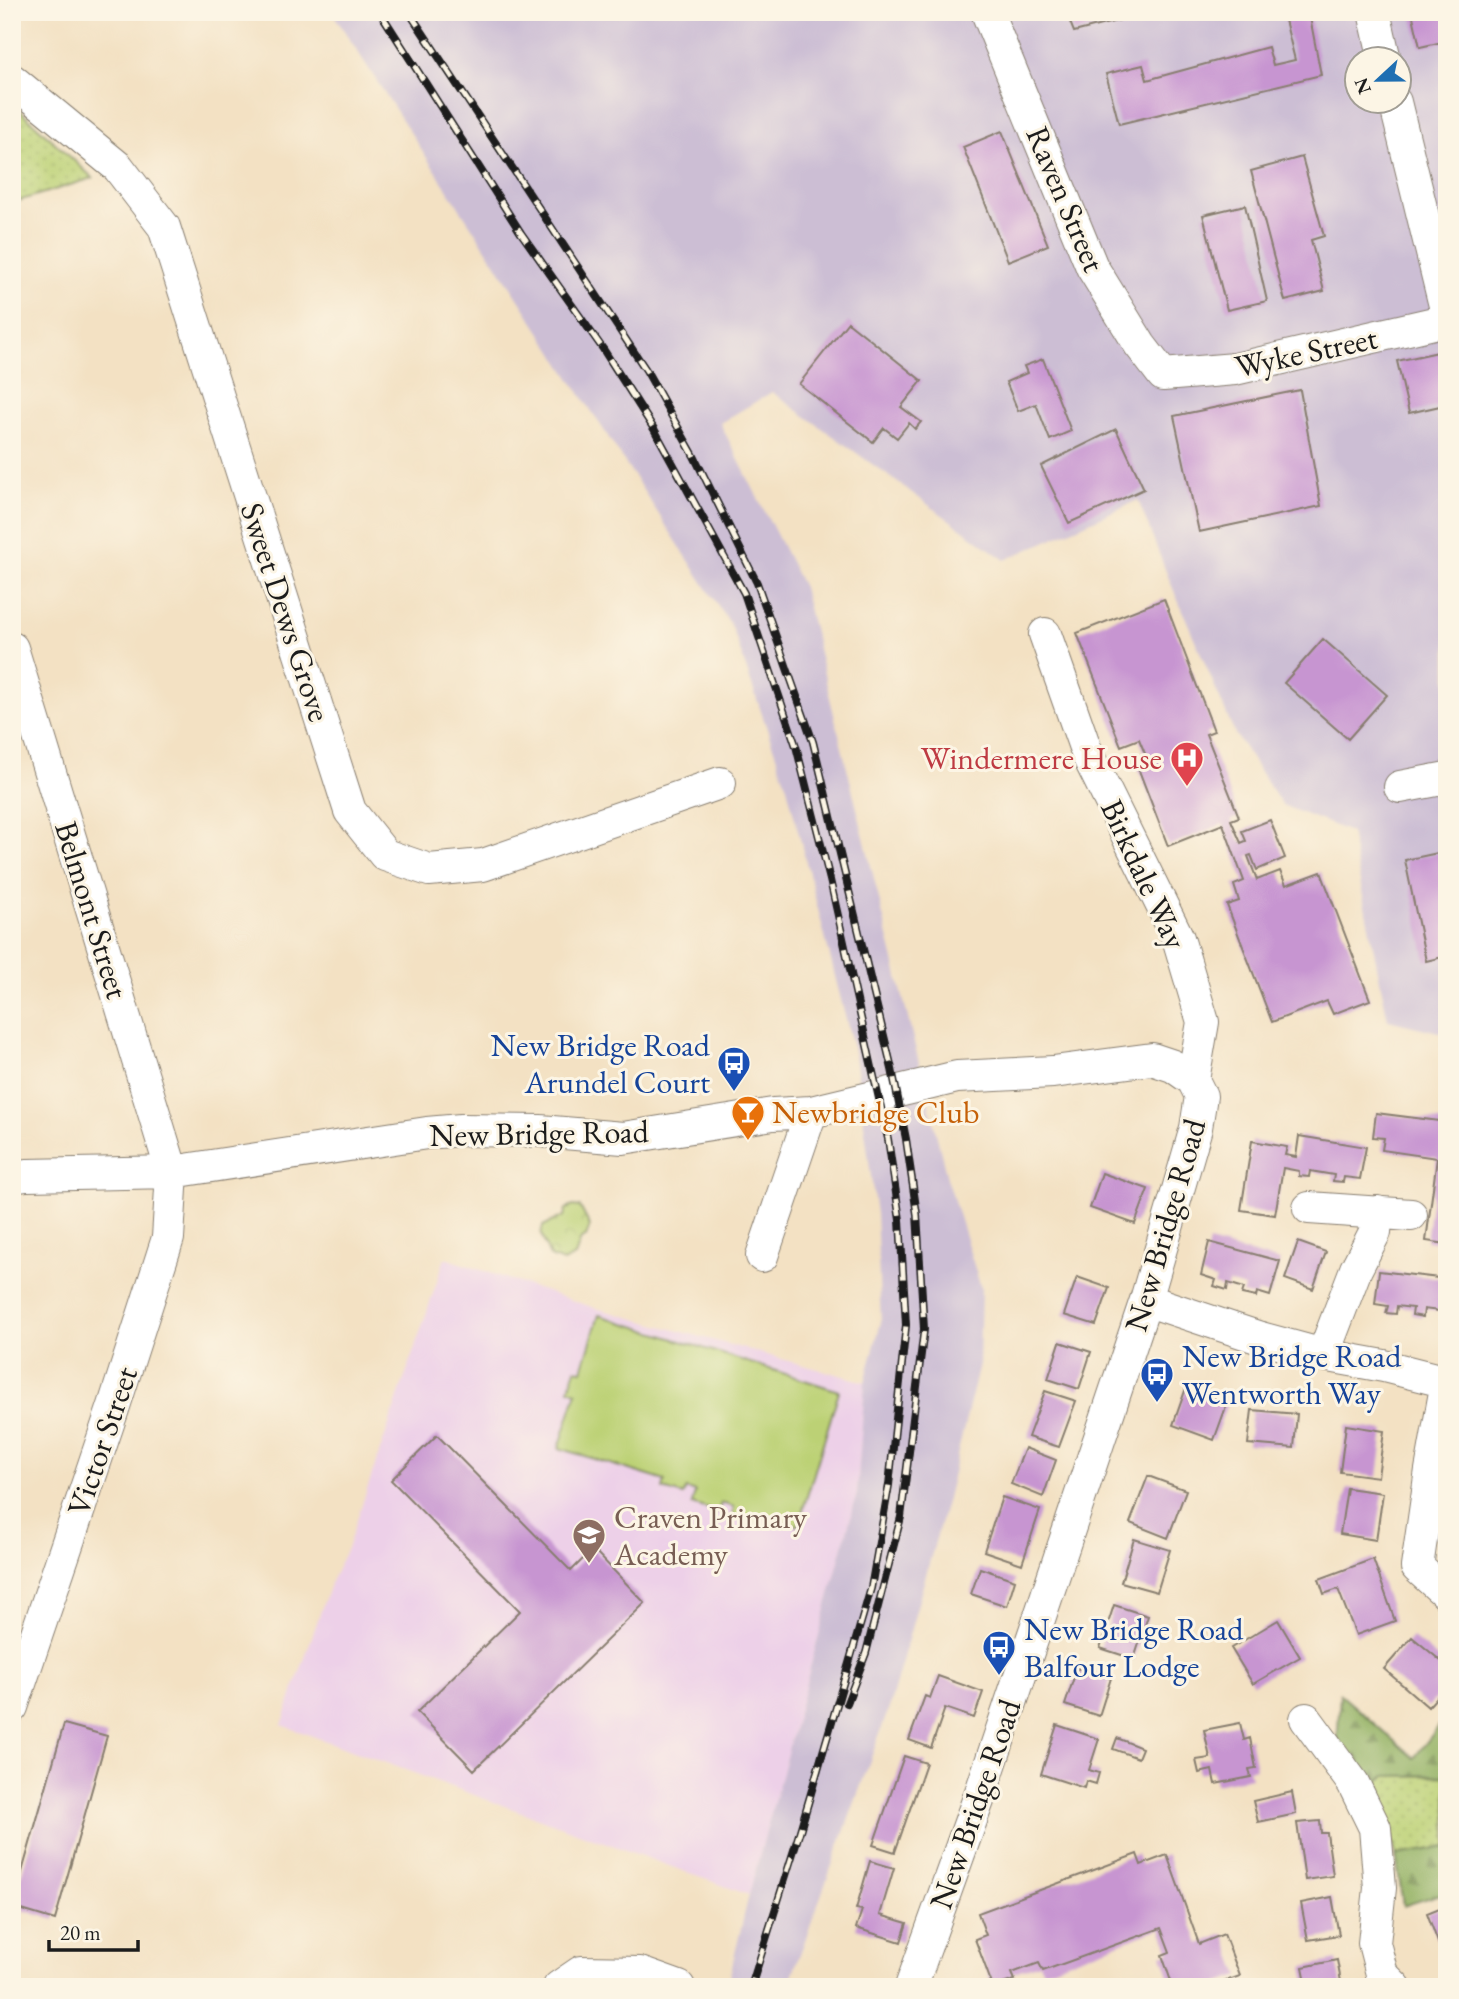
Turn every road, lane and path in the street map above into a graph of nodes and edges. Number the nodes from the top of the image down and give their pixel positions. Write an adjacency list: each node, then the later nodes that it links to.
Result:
1 (987, 12): 8 (street, Raven Street)
2 (1374, 12): 3 (street)
3 (1382, 46)
4 (12, 80): 12 (street, Sweet Dews Grove)
5 (1398, 116): 6 (street)
6 (1447, 314)
7 (1447, 320): 8 (street, Wyke Street)
8 (1163, 375)
9 (1045, 634): 14 (street, Birkdale Way)
10 (12, 648): 16 (street, Belmont Street)
11 (1447, 778): 13 (street)
12 (720, 783)
13 (1400, 788)
14 (1194, 1080): 15 (street, New Bridge Road); 22 (street, New Bridge Road)
15 (811, 1112): 16 (street, New Bridge Road); 21 (street)
16 (172, 1172): 17 (street, New Bridge Road); 26 (street, Victor Street)
17 (12, 1177)
18 (1310, 1208): 19 (street)
19 (1377, 1212): 20 (street); 23 (street)
20 (1411, 1215)
21 (762, 1256)
22 (1146, 1300): 23 (street); 30 (street, New Bridge Road)
23 (1324, 1354): 24 (street)
24 (1447, 1381): 25 (street)
25 (1447, 1594)
26 (12, 1707)
27 (1306, 1719): 31 (street)
28 (559, 1987): 29 (street)
29 (679, 1987)
30 (911, 1987)
31 (1395, 1987)

